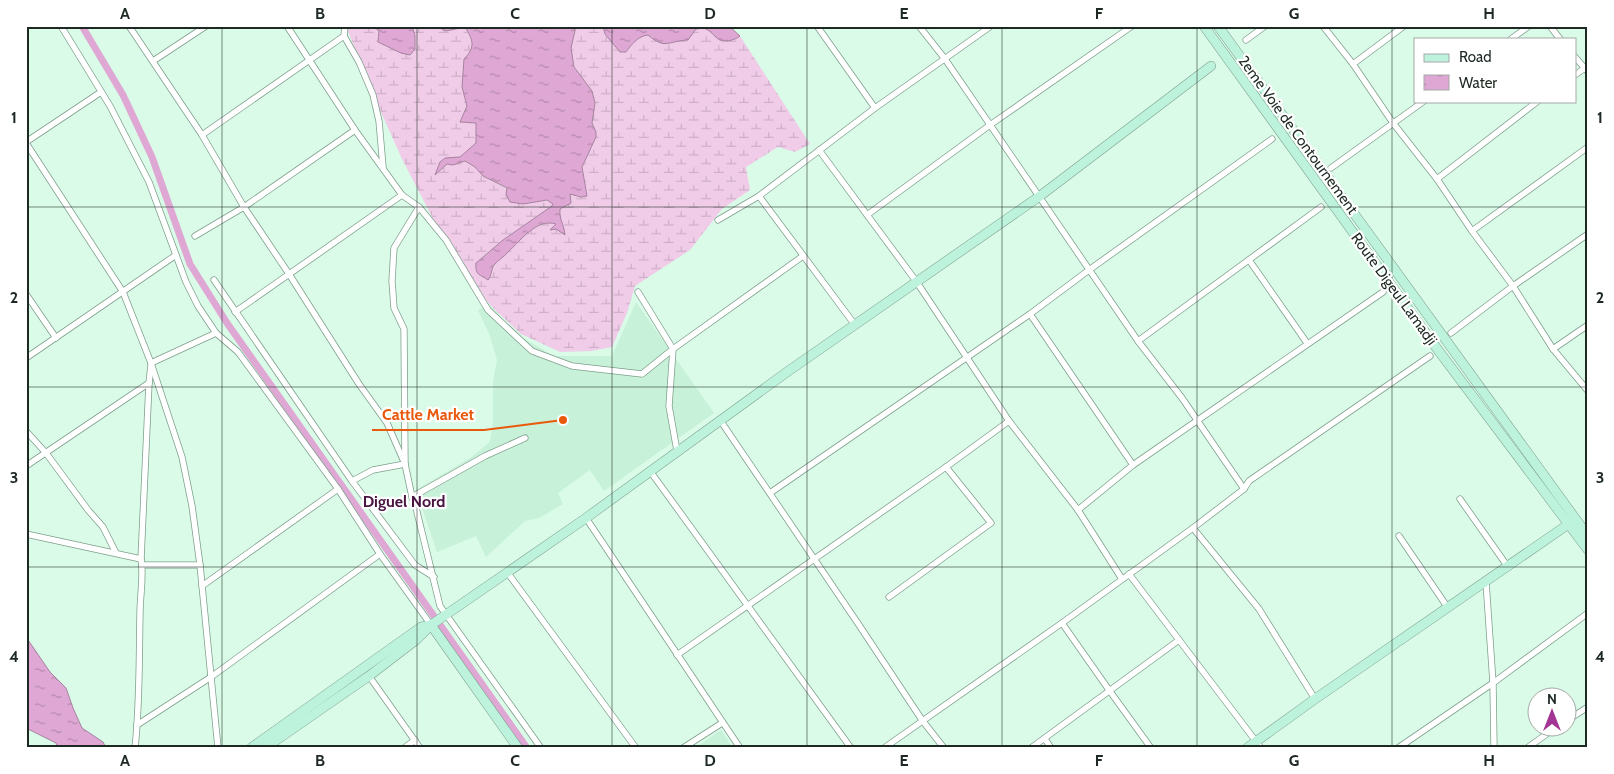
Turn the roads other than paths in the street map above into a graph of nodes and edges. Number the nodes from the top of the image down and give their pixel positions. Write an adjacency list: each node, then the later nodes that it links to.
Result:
1 (61, 26): 28 (street)
2 (129, 26): 23 (street)
3 (206, 26): 23 (street)
4 (287, 26): 24 (street)
5 (345, 26): 17 (street)
6 (818, 26): 31 (street)
7 (919, 26): 22 (street)
8 (991, 26): 22 (street)
9 (1132, 26): 33 (street)
10 (1204, 26): 103 (street, Route Digeul Lamadji)
11 (1218, 26): 103 (street, 2eme Voie de Contournement)
12 (1265, 26): 20 (street)
13 (1324, 26): 25 (street)
14 (1404, 26): 25 (street)
15 (1529, 26): 18 (street)
16 (1550, 26): 19 (street)
17 (344, 36): 24 (street); 41 (street)
18 (1512, 38)
19 (1559, 38)
20 (1246, 40)
21 (1576, 58): 27 (street)
22 (944, 60): 31 (street); 33 (street)
23 (153, 61): 35 (street)
24 (308, 61): 34 (street); 35 (street)
25 (1353, 64): 32 (street)
26 (1211, 66): 45 (street)
27 (1586, 70)
28 (101, 92): 37 (street); 54 (street)
29 (1423, 102): 32 (street)
30 (1537, 102): 42 (street)
31 (874, 108): 39 (street)
32 (1393, 123): 40 (street); 42 (street)
33 (990, 125): 45 (street); 49 (street)
34 (355, 130): 41 (street); 46 (street)
35 (202, 135): 46 (street)
36 (1272, 139): 57 (street)
37 (26, 143): 62 (street)
38 (1588, 147): 51 (street)
39 (819, 150): 44 (street); 49 (street)
40 (1330, 168)
41 (383, 169): 43 (street)
42 (1437, 179): 51 (street)
43 (402, 195): 47 (street); 58 (street)
44 (759, 196): 50 (street); 55 (street)
45 (1040, 196): 57 (street); 60 (street)
46 (244, 207): 53 (street); 58 (street)
47 (419, 207): 75 (street); 90 (street)
48 (1321, 207): 56 (street)
49 (867, 215): 60 (street)
50 (718, 220)
51 (1472, 231): 61 (street)
52 (1588, 234): 61 (street)
53 (195, 236)
54 (176, 255): 62 (street); 70 (street)
55 (803, 256): 68 (street); 75 (street)
56 (1250, 260): 73 (street); 74 (street)
57 (1089, 270): 67 (street); 73 (street)
58 (289, 274): 66 (street); 90 (street)
59 (214, 280): 66 (street)
60 (916, 281): 68 (street); 79 (street)
61 (1513, 286): 71 (street); 76 (street)
62 (123, 292): 72 (street); 80 (street)
63 (638, 292): 75 (street)
64 (1383, 292): 74 (street)
65 (26, 294): 72 (street)
66 (235, 312): 95 (street)
67 (1030, 314): 79 (street); 91 (street)
68 (855, 325): 83 (street)
69 (1588, 325): 76 (street)
70 (216, 333): 80 (street); 96 (street)
71 (1451, 333)
72 (56, 338): 78 (street)
73 (1138, 341): 84 (street)
74 (1308, 343): 84 (street)
75 (673, 349): 88 (street)
76 (1553, 349): 82 (street)
77 (1430, 356): 97 (street)
78 (26, 358)
79 (967, 359): 85 (street); 98 (street)
80 (151, 363): 81 (street); 113 (street)
81 (149, 383): 89 (street); 112 (street)
82 (1588, 391)
83 (720, 420): 88 (street); 98 (street)
84 (1198, 420): 91 (street); 97 (street)
85 (1009, 421): 93 (street); 101 (street)
86 (26, 431): 89 (street)
87 (525, 438): 99 (street)
88 (677, 451): 94 (street)
89 (46, 453): 92 (street); 109 (street)
90 (405, 464): 95 (street); 99 (street)
91 (1133, 465): 101 (street)
92 (26, 466)
93 (946, 467): 111 (street); 121 (street)
94 (650, 471): 102 (street); 122 (street)
95 (352, 481): 117 (street)
96 (338, 489): 110 (street); 120 (street)
97 (1244, 489): 104 (street)
98 (770, 493): 111 (street)
99 (412, 497): 117 (street)
100 (1460, 499): 114 (street)
101 (1078, 510): 118 (street)
102 (586, 518): 115 (street); 128 (street)
103 (1572, 522): 107 (street, 2eme Voie de Contournement); 108 (street, Route Digeul Lamadji); 114 (street)
104 (1193, 528): 116 (street); 133 (street)
105 (26, 534): 109 (street)
106 (1399, 536): 123 (street)
107 (1588, 536)
108 (1588, 550)
109 (116, 553): 112 (street)
110 (380, 554): 125 (street); 130 (street)
111 (814, 560): 122 (street); 136 (street)
112 (142, 562): 113 (street); 138 (street)
113 (200, 565): 120 (street)
114 (1508, 567): 119 (street)
115 (508, 572): 125 (street); 151 (street)
116 (1129, 574): 118 (street); 127 (street)
117 (434, 577): 125 (street)
118 (1122, 579): 126 (street)
119 (1486, 582): 123 (street); 131 (street)
120 (202, 586): 130 (street)
121 (889, 597)
122 (748, 606): 128 (street); 154 (street)
123 (1448, 608): 133 (street)
124 (1588, 613): 131 (street)
125 (439, 620): 129 (street); 145 (street); 149 (street); 150 (street)
126 (1062, 623): 132 (street); 136 (street)
127 (1179, 640): 132 (street); 142 (street)
128 (676, 655): 137 (street)
129 (369, 676): 141 (street); 146 (street)
130 (212, 678): 138 (street); 144 (street)
131 (1493, 683): 161 (street); 162 (street)
132 (1109, 690): 140 (street); 159 (street)
133 (1315, 699): 142 (street)
134 (1588, 707): 135 (street)
135 (1576, 715)
136 (922, 720): 155 (street); 156 (street)
137 (722, 723): 152 (street); 153 (street)
138 (138, 725): 143 (street)
139 (1544, 736): 163 (street)
140 (1045, 738): 157 (street); 158 (street)
141 (414, 740): 147 (street); 148 (street)
142 (1259, 744): 160 (street)
143 (135, 748)
144 (218, 748)
145 (251, 748)
146 (265, 748)
147 (404, 748)
148 (420, 748)
149 (518, 748)
150 (541, 748)
151 (636, 748)
152 (683, 748)
153 (740, 748)
154 (851, 748)
155 (884, 748)
156 (944, 748)
157 (1031, 748)
158 (1051, 748)
159 (1151, 748)
160 (1248, 748)
161 (1398, 748)
162 (1494, 748)
163 (1527, 748)

